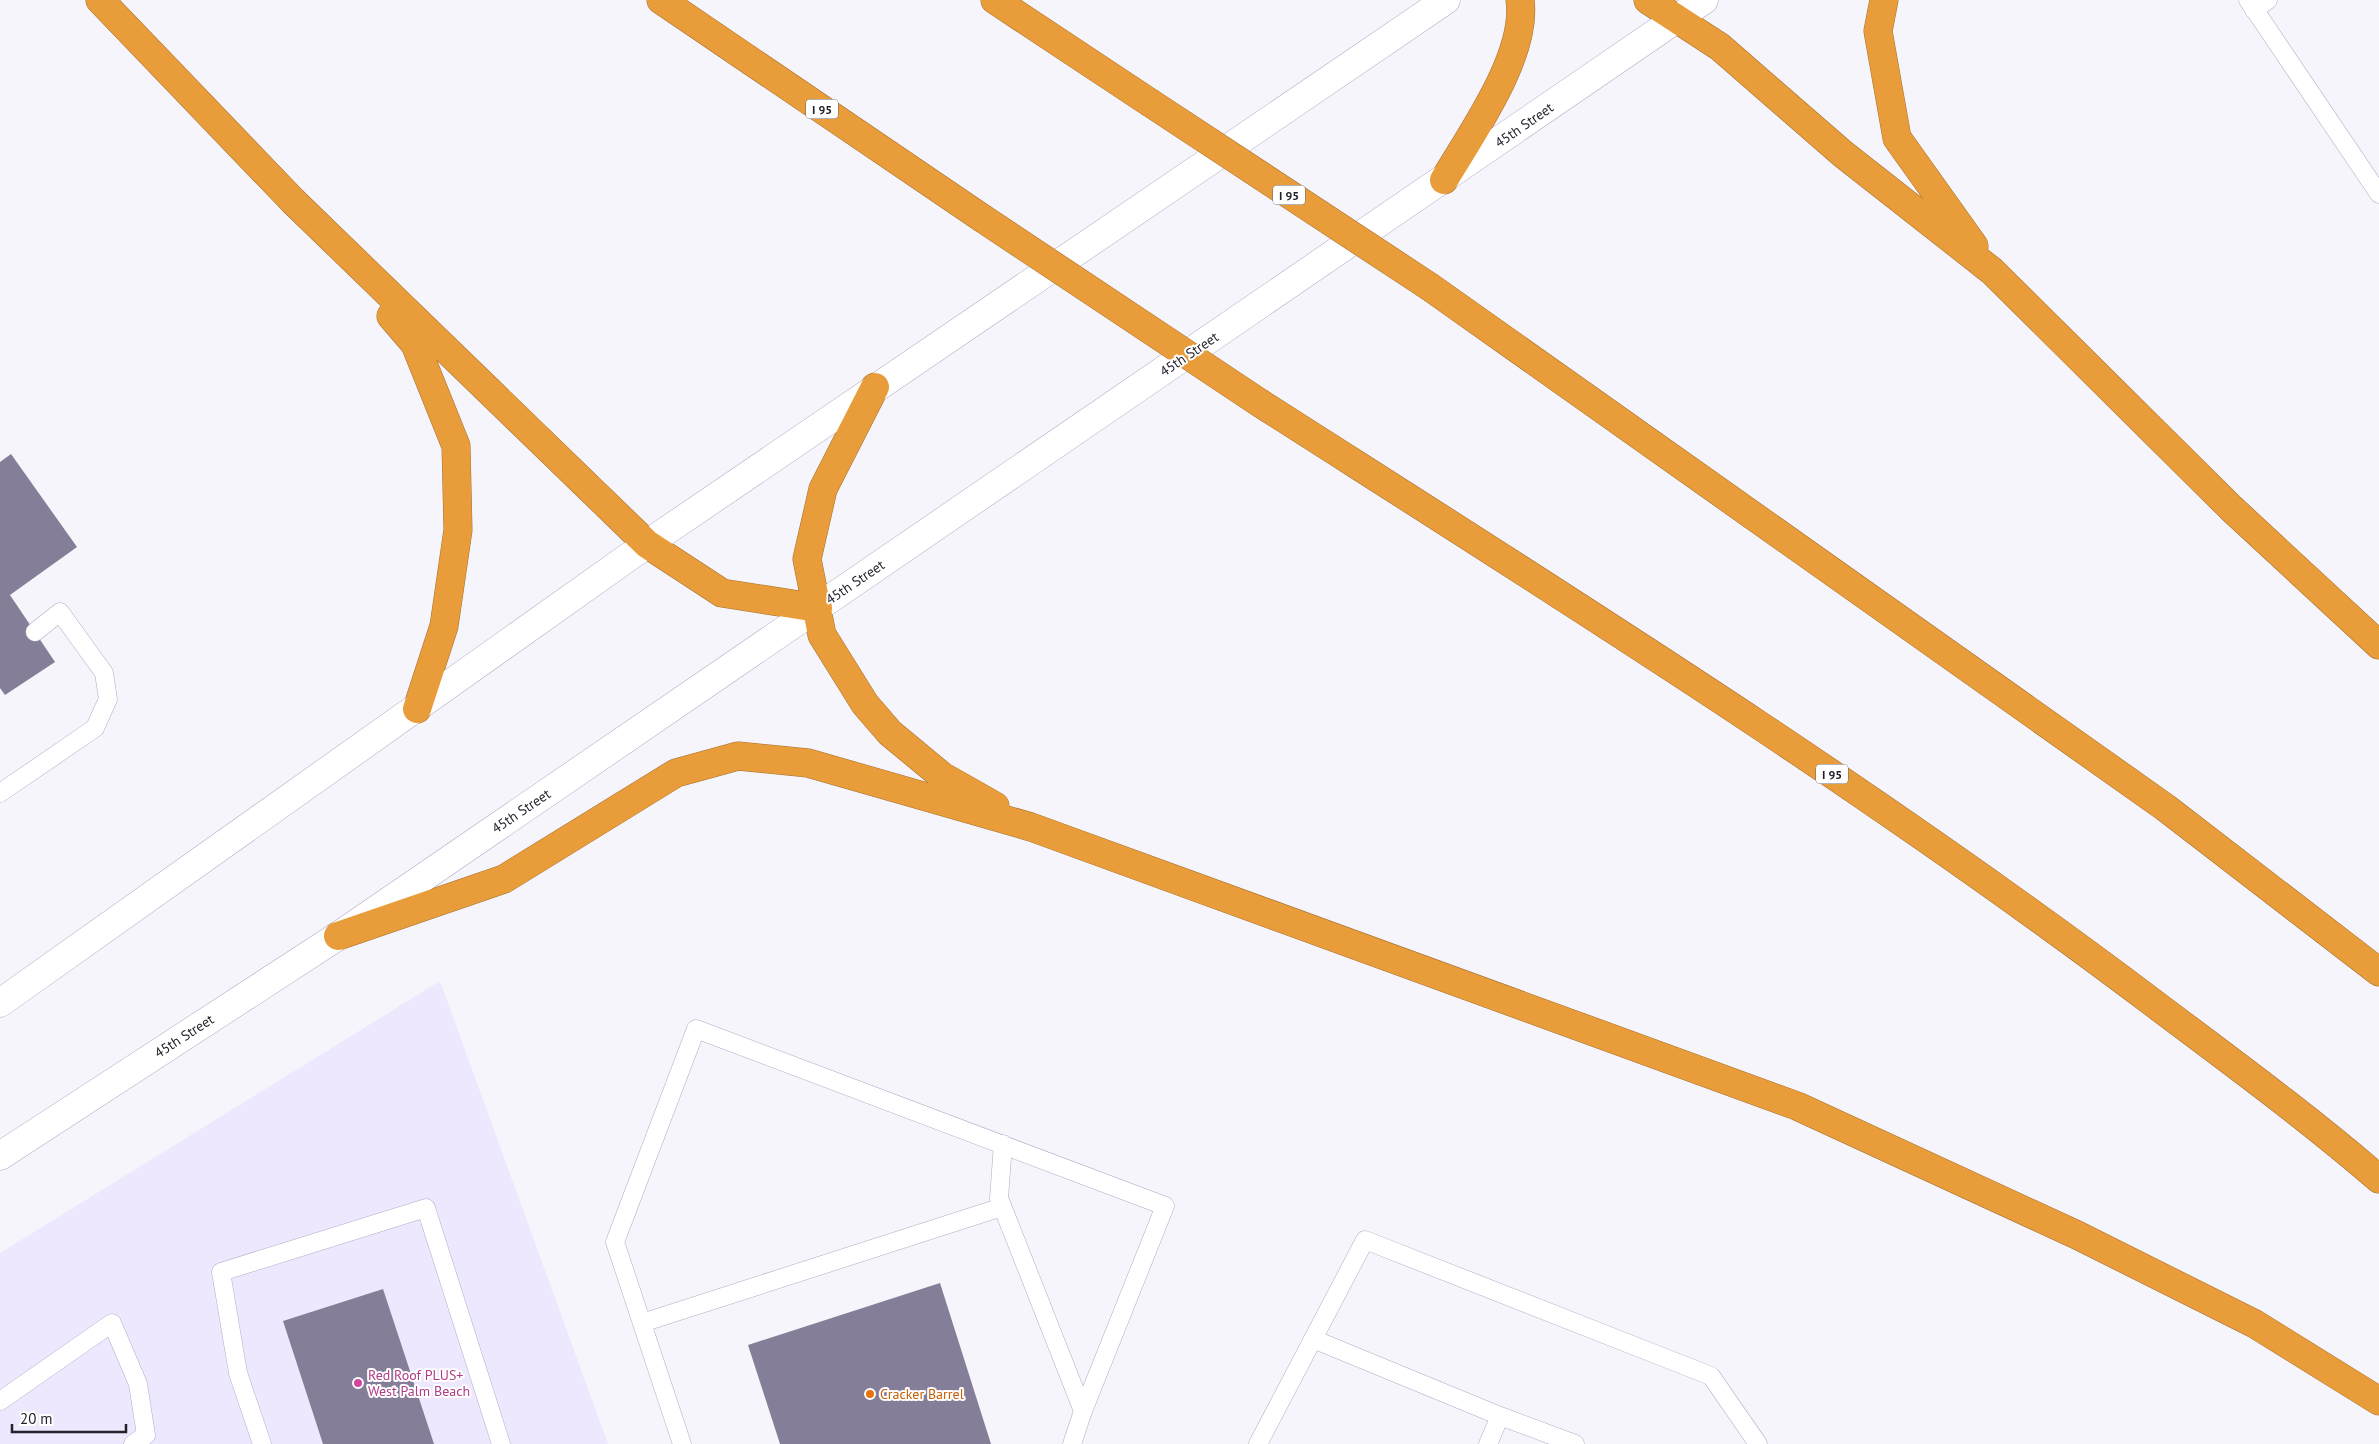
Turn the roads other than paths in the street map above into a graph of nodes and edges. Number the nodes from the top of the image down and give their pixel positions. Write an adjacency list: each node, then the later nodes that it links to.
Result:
1 (100, 0): 13 (highway)
2 (661, 0): 28 (highway, I 95, bridge)
3 (995, 0): 24 (highway, I 95, bridge)
4 (1446, 0): 15 (main road)
5 (1520, 0): 11 (highway)
6 (1648, 0): 10 (highway)
7 (1704, 0): 10 (main road, 45th Street)
8 (1884, 0): 14 (highway)
9 (2257, 3): 12 (lane)
10 (1678, 18): 11 (main road, 45th Street); 14 (highway)
11 (1444, 180): 17 (main road, 45th Street)
12 (2379, 194)
13 (293, 201): 16 (highway); 20 (highway)
14 (1992, 272): 19 (highway)
15 (875, 387): 16 (main road); 17 (highway)
16 (647, 544): 17 (highway); 20 (main road)
17 (818, 608): 22 (highway); 23 (main road, 45th Street)
18 (35, 632): 21 (lane)
19 (2379, 646)
20 (416, 709): 25 (main road)
21 (0, 793)
22 (1031, 827): 23 (highway); 33 (highway)
23 (338, 936): 27 (main road, 45th Street)
24 (2379, 972)
25 (0, 1003)
26 (1003, 1144): 29 (lane); 30 (lane); 34 (lane)
27 (0, 1156)
28 (2379, 1179)
29 (1002, 1207): 30 (lane); 34 (lane)
30 (642, 1323): 39 (lane)
31 (1313, 1339): 35 (lane); 41 (lane); 44 (lane)
32 (0, 1401): 36 (lane)
33 (2379, 1401)
34 (1083, 1411): 40 (lane)
35 (1500, 1416): 42 (lane); 43 (lane)
36 (133, 1444)
37 (262, 1444): 38 (lane)
38 (501, 1444)
39 (682, 1444)
40 (1072, 1444)
41 (1258, 1444)
42 (1488, 1444)
43 (1574, 1444)
44 (1758, 1444)

